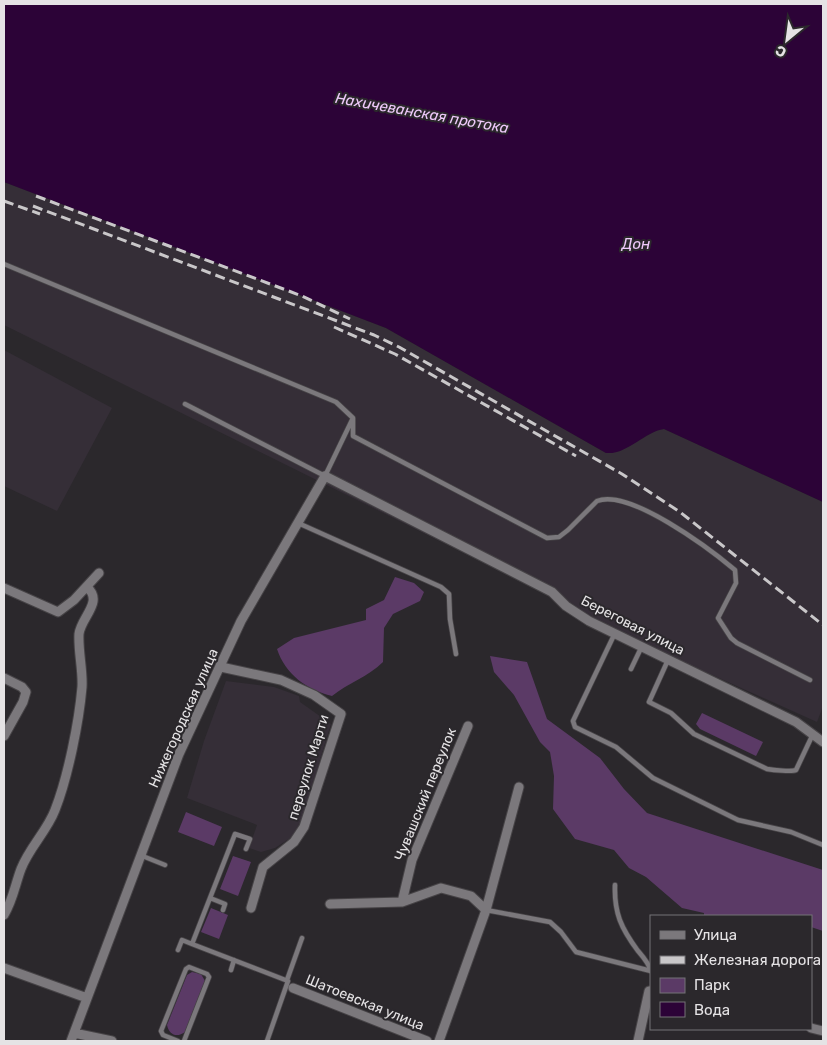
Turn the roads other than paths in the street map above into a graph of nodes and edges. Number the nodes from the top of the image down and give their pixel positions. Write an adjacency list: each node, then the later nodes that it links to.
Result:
1 (4, 264): 3 (lane)
2 (185, 404): 4 (lane)
3 (352, 418): 4 (lane); 16 (lane)
4 (325, 476): 5 (street, Нижегородская улица); 9 (street, Береговая улица)
5 (298, 523): 11 (lane); 13 (street, Нижегородская улица)
6 (99, 573): 7 (street)
7 (87, 587): 8 (street); 33 (street)
8 (4, 588)
9 (615, 633): 10 (street, Береговая улица); 22 (lane)
10 (642, 646): 12 (street, Береговая улица); 14 (lane)
11 (456, 654)
12 (668, 659): 18 (street, Береговая улица); 18 (lane)
13 (221, 667): 24 (street, Нижегородская улица); 30 (street, переулок Марти)
14 (632, 669)
15 (4, 678): 19 (street)
16 (810, 680)
17 (468, 726): 28 (street, Чувашский переулок)
18 (813, 733): 20 (street, Береговая улица)
19 (4, 736)
20 (823, 742)
21 (519, 787): 32 (street)
22 (823, 845)
23 (246, 849): 27 (lane)
24 (140, 855): 25 (lane); 44 (street, Нижегородская улица)
25 (166, 865)
26 (615, 885): 39 (lane)
27 (210, 898): 31 (lane); 35 (lane)
28 (402, 902): 29 (street); 32 (street)
29 (330, 904)
30 (251, 908)
31 (223, 910)
32 (486, 910): 41 (lane); 51 (street)
33 (4, 915)
34 (302, 938): 42 (lane)
35 (192, 944): 36 (lane); 37 (lane)
36 (178, 950)
37 (234, 960): 40 (lane); 42 (lane)
38 (4, 968): 44 (street)
39 (650, 968)
40 (231, 970)
41 (650, 971)
42 (289, 984): 49 (lane); 50 (street, Шатоевская улица)
43 (650, 990): 52 (street)
44 (87, 998): 45 (street, Нижегородская улица)
45 (73, 1037): 46 (street)
46 (112, 1041)
47 (178, 1041): 48 (lane)
48 (184, 1041)
49 (268, 1041)
50 (427, 1041)
51 (439, 1041)
52 (638, 1041)

